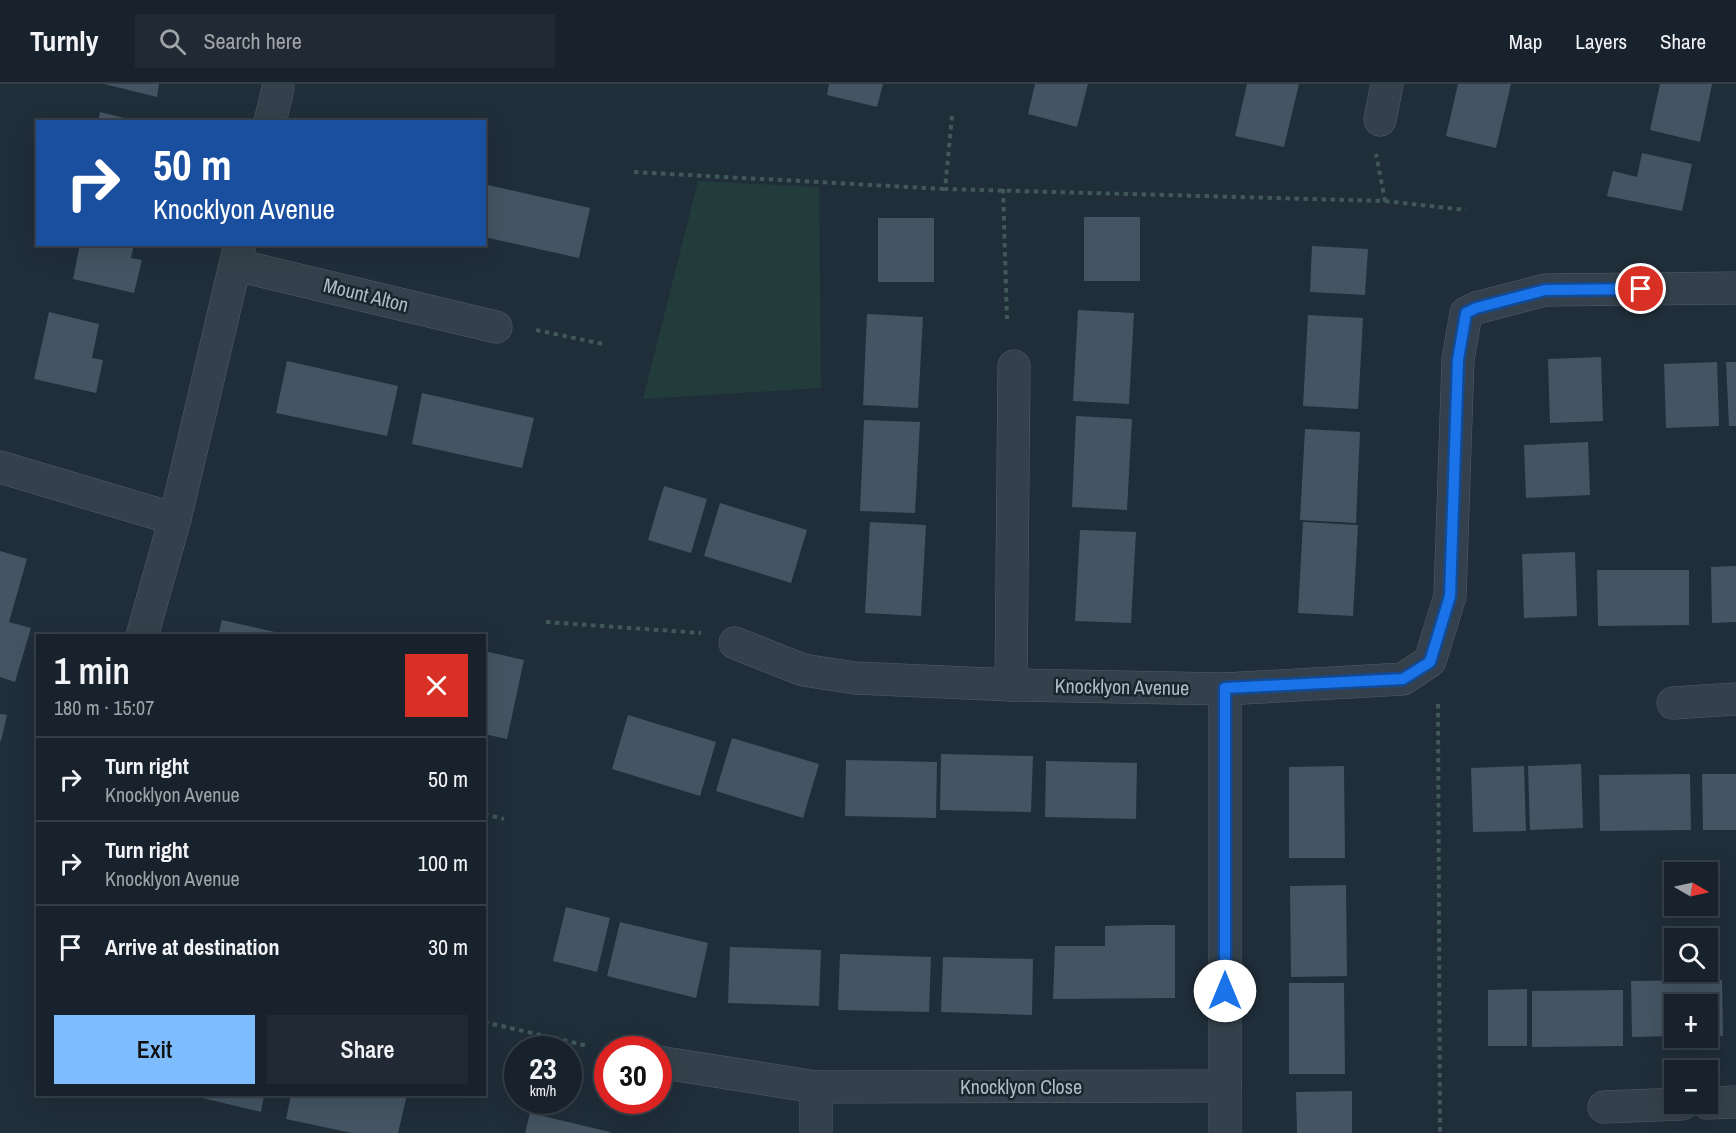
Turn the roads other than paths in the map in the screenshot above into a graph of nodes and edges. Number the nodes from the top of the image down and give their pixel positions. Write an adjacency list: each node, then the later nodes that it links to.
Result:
1 (1387, 84): 4 (street)
2 (278, 88): 3 (street)
3 (270, 120)
4 (1380, 120)
5 (238, 254): 7 (street, Mount Alton); 10 (street, Mount Alton)
6 (1736, 288): 14 (street, Knocklyon Avenue)
7 (496, 327)
8 (1014, 366): 13 (street)
9 (0, 467): 10 (street)
10 (176, 519): 11 (street, Mount Alton)
11 (143, 634)
12 (735, 643): 13 (street, Knocklyon Avenue)
13 (1011, 685): 14 (street, Knocklyon Avenue)
14 (1225, 688): 18 (street)
15 (1736, 699): 16 (street)
16 (1673, 703)
17 (672, 1064): 19 (street, Knocklyon Close)
18 (1225, 1086): 19 (street, Knocklyon Close); 25 (street)
19 (816, 1087): 24 (street)
20 (1736, 1102): 21 (street)
21 (1718, 1103)
22 (1664, 1105): 23 (street)
23 (1604, 1107)
24 (816, 1133)
25 (1225, 1133)

